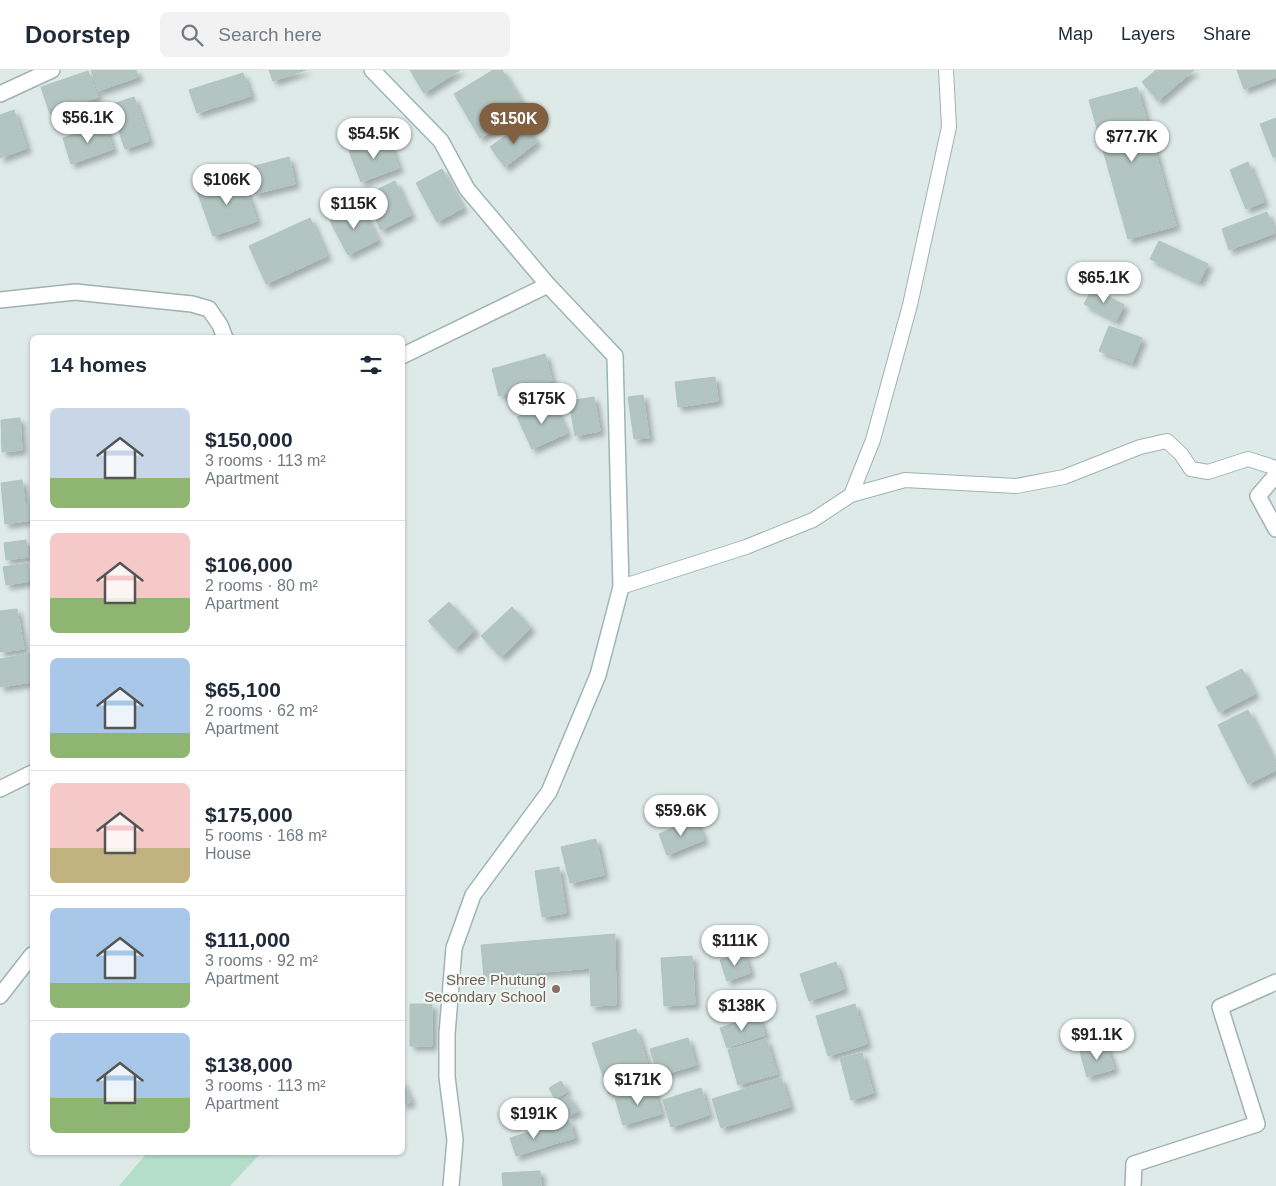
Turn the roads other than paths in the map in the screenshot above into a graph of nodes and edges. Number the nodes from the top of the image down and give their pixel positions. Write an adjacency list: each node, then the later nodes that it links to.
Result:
1 (52, 70): 4 (street)
2 (372, 70): 5 (street)
3 (946, 70): 11 (lane)
4 (0, 94)
5 (548, 284): 8 (street); 13 (street)
6 (0, 300): 7 (street)
7 (224, 335)
8 (405, 355)
9 (1276, 468): 11 (lane)
10 (1276, 475): 12 (street)
11 (852, 495): 13 (lane)
12 (1276, 529)
13 (621, 587): 19 (street)
14 (30, 774): 15 (street)
15 (0, 789)
16 (30, 958): 18 (street)
17 (1276, 982): 20 (street)
18 (0, 996)
19 (451, 1186)
20 (1133, 1186)

